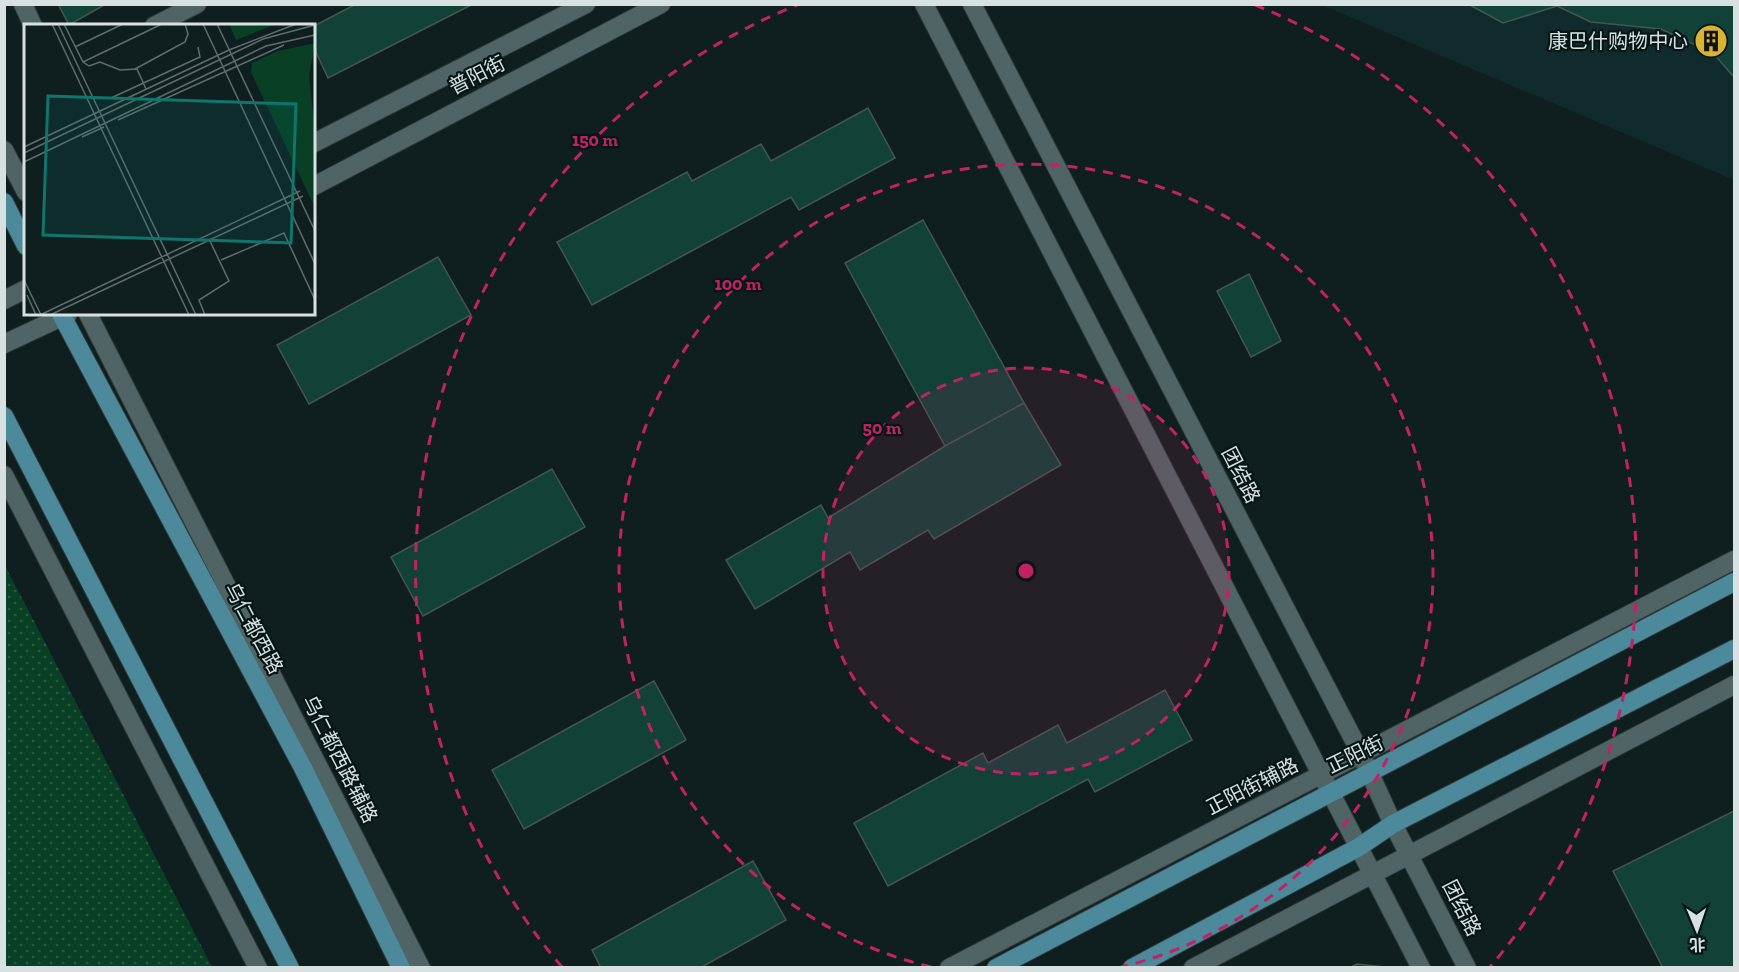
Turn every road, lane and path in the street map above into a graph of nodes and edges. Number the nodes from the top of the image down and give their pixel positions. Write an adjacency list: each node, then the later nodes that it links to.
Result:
1 (22, 4): 7 (street)
2 (197, 4): 8 (street)
3 (662, 4): 11 (street, 普阳街)
4 (924, 4): 29 (street)
5 (972, 4): 27 (street, 团结路)
6 (581, 6): 9 (street, 普阳街)
7 (32, 24)
8 (158, 24)
9 (315, 142)
10 (4, 150): 12 (street)
11 (315, 185)
12 (24, 188)
13 (4, 202): 14 (main road)
14 (24, 242)
15 (24, 290): 16 (street)
16 (4, 300)
17 (62, 315): 20 (street)
18 (65, 315): 36 (main road, 乌仁都西路)
19 (89, 315): 37 (street, 乌仁都西路辅路)
20 (4, 344)
21 (4, 416): 35 (main road)
22 (4, 475): 34 (street)
23 (1734, 560): 27 (street, 正阳街辅路)
24 (1734, 582): 28 (main road, 正阳街)
25 (1734, 649): 30 (main road)
26 (1734, 685): 32 (street)
27 (1361, 754): 28 (street, 团结路); 29 (street, 正阳街辅路)
28 (1370, 773): 29 (main road, 正阳街); 30 (street, 团结路)
29 (1325, 784): 31 (street); 38 (street, 正阳街辅路); 39 (main road, 正阳街)
30 (1393, 824): 31 (main road); 32 (street, 团结路)
31 (1359, 847): 33 (street); 40 (main road)
32 (1409, 855): 33 (street); 43 (street, 团结路)
33 (1372, 875): 41 (street); 42 (street)
34 (258, 968)
35 (290, 968)
36 (401, 968)
37 (421, 968)
38 (950, 968)
39 (996, 968)
40 (1132, 968)
41 (1193, 968)
42 (1421, 968)
43 (1467, 968)

